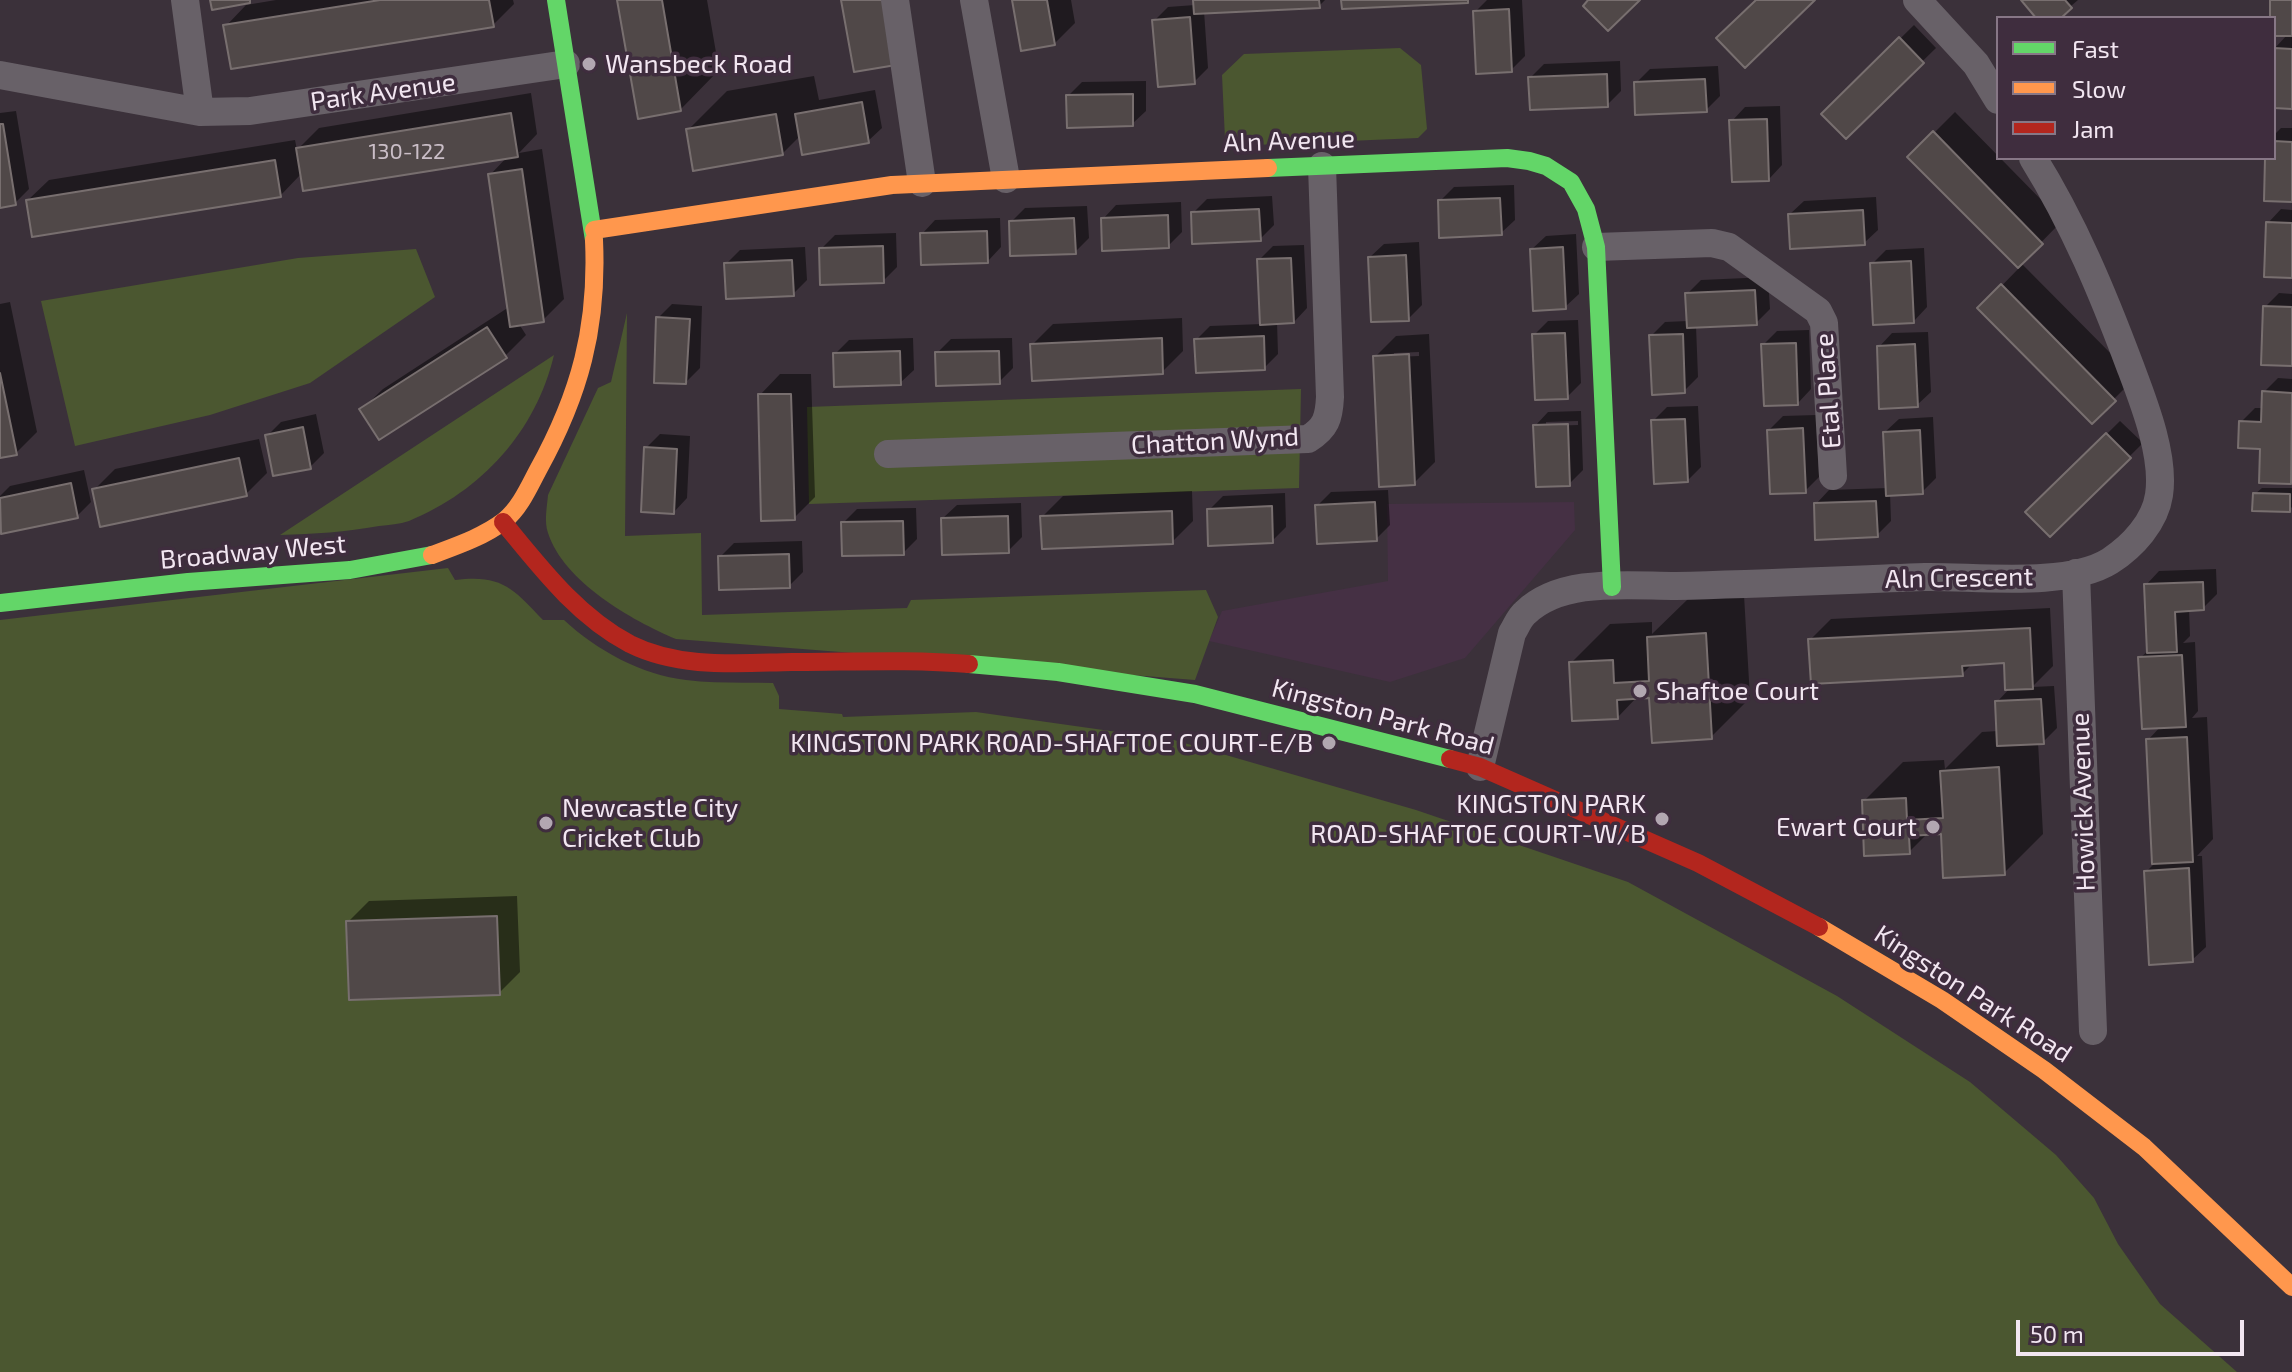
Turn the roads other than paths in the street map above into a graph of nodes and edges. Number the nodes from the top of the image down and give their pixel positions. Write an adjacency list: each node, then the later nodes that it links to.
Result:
1 (185, 0): 9 (street)
2 (556, 0): 6 (street)
3 (895, 0): 13 (street)
4 (974, 0): 12 (street)
5 (1917, 0): 8 (street)
6 (566, 64): 9 (street, Park Avenue); 14 (street)
7 (0, 75): 9 (street, Park Avenue)
8 (1996, 97)
9 (200, 112)
10 (2034, 160): 19 (street, Aln Crescent)
11 (1322, 166): 12 (street, Aln Avenue); 15 (street, Aln Avenue); 16 (street, Chatton Wynd)
12 (1006, 179): 13 (street, Aln Avenue)
13 (922, 183): 14 (street, Aln Avenue)
14 (594, 230): 18 (street)
15 (1596, 247): 17 (street, Etal Place); 20 (street, Aln Avenue)
16 (888, 454)
17 (1833, 476)
18 (503, 522): 21 (street, Broadway West); 22 (street, Kingston Park Road)
19 (2076, 573): 20 (street, Aln Crescent); 23 (street, Howick Avenue)
20 (1612, 587): 22 (street, Aln Crescent)
21 (0, 603)
22 (1480, 767): 24 (street, Kingston Park Road)
23 (2093, 1031)
24 (2292, 1287)

